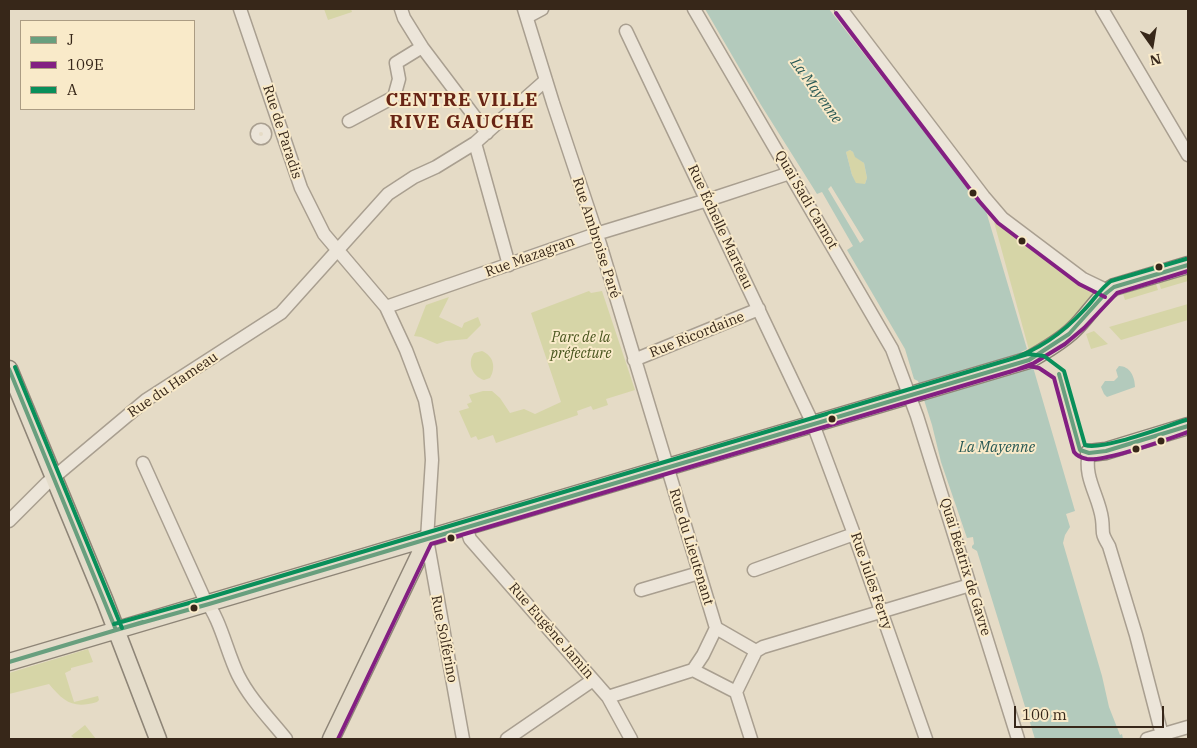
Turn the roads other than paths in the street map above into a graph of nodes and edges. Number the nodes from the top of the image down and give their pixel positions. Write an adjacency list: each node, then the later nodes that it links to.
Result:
1 (240, 9): 12 (street, Rue de Paradis)
2 (401, 9): 9 (street)
3 (542, 9): 7 (street)
4 (694, 9): 18 (street, Quai Sadi Carnot)
5 (841, 9): 24 (street)
6 (1102, 9): 15 (street)
7 (526, 13): 10 (street, Rue Ambroise Paré)
8 (626, 31): 19 (street, Rue Échelle Marteau)
9 (422, 47): 11 (street); 13 (street)
10 (546, 80): 13 (street, Rue du Hameau); 20 (street, Rue Ambroise Paré)
11 (349, 120)
12 (280, 128): 14 (street); 21 (street, Rue de Paradis)
13 (487, 133): 16 (street, Rue du Hameau)
14 (265, 134)
15 (1184, 142): 17 (street)
16 (475, 144): 21 (street, Rue du Hameau); 23 (street)
17 (1188, 156)
18 (790, 173): 19 (street, Rue Mazagran); 29 (street, Quai Sadi Carnot)
19 (707, 200): 20 (street, Rue Mazagran); 26 (street, Rue Échelle Marteau)
20 (596, 234): 23 (street, Rue Mazagran); 27 (street, Rue Ambroise Paré)
21 (337, 249): 25 (street, Rue de Paradis); 35 (street, Rue du Hameau)
22 (1188, 264): 24 (main road)
23 (510, 265): 25 (street, Rue Mazagran)
24 (1108, 290): 29 (main road)
25 (386, 307): 39 (street, Rue Solférino)
26 (759, 309): 27 (street, Rue Ricordaine); 30 (street, Rue Échelle Marteau)
27 (634, 360): 34 (street, Rue Ambroise Paré)
28 (9, 370): 35 (main road)
29 (910, 396): 30 (main road); 42 (street, Quai Béatrix de Gavre)
30 (813, 424): 34 (main road); 38 (street, Rue Jules Ferry)
31 (1188, 426): 32 (main road)
32 (1091, 453): 55 (street)
33 (143, 463): 44 (street)
34 (666, 467): 37 (main road); 41 (street, Rue du Lieutenant)
35 (54, 479): 36 (street, Rue du Hameau); 47 (main road)
36 (9, 521)
37 (466, 527): 39 (main road); 51 (street, Rue Eugène Jamin)
38 (854, 534): 40 (street); 45 (street, Rue Jules Ferry)
39 (427, 539): 44 (main road); 58 (main road); 59 (street, Rue Solférino)
40 (754, 570)
41 (699, 573): 43 (street); 46 (street, Rue du Lieutenant)
42 (970, 584): 45 (street); 64 (street, Quai Béatrix de Gavre)
43 (641, 590)
44 (209, 604): 47 (main road); 57 (street)
45 (881, 612): 48 (street); 63 (street, Rue Jules Ferry)
46 (716, 628): 48 (street); 50 (street)
47 (116, 630): 49 (main road); 56 (main road)
48 (756, 651): 52 (street)
49 (9, 662)
50 (693, 670): 52 (street); 53 (street)
51 (593, 680): 53 (street, Rue Eugène Jamin); 60 (street)
52 (736, 692): 62 (street)
53 (608, 697): 61 (street, Rue Eugène Jamin)
54 (1188, 727): 55 (street)
55 (1162, 735): 65 (street)
56 (158, 739)
57 (286, 739)
58 (331, 739)
59 (463, 739)
60 (507, 739)
61 (632, 739)
62 (751, 739)
63 (926, 739)
64 (1018, 739)
65 (1147, 739)

